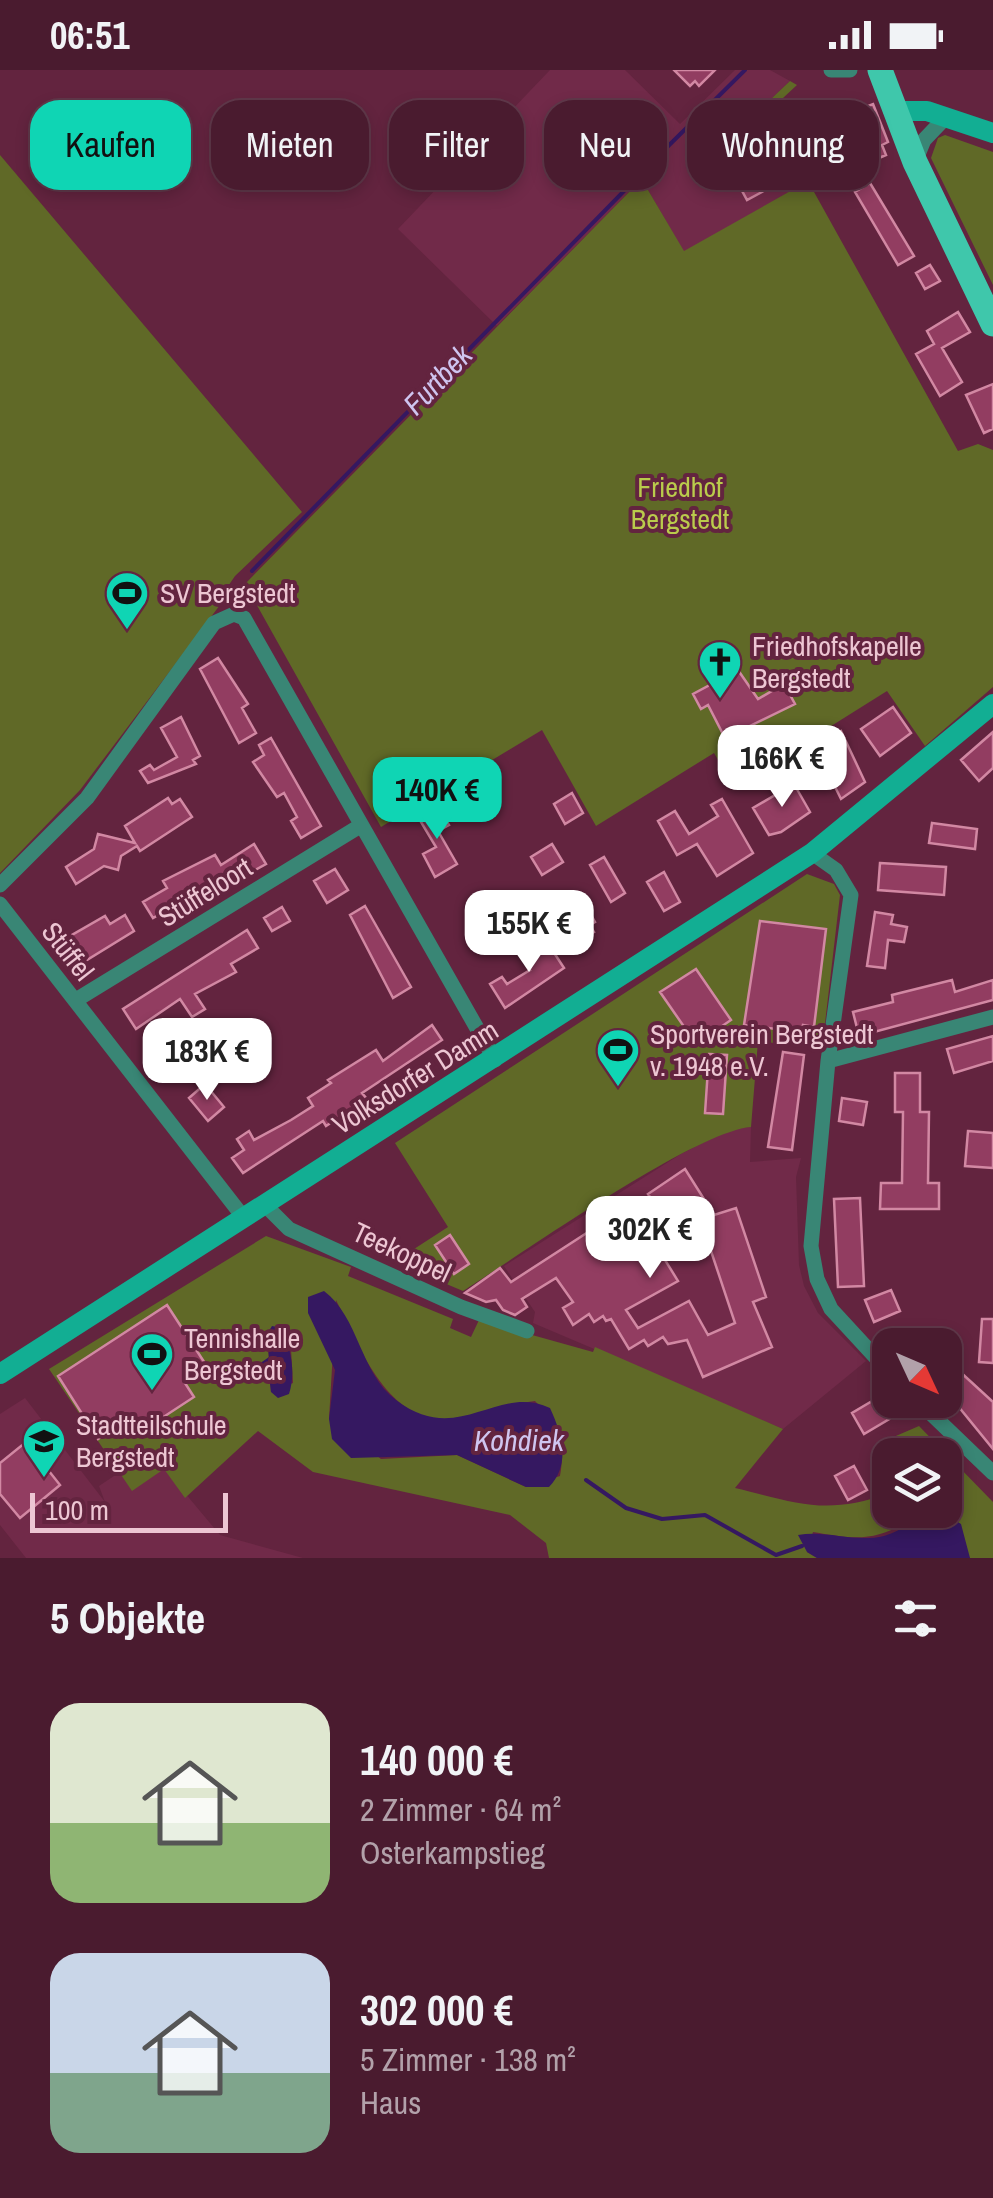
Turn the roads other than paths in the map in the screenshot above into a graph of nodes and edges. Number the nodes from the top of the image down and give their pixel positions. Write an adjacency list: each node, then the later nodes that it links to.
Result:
1 (831, 70): 2 (street)
2 (850, 70)
3 (880, 70): 4 (main road)
4 (894, 111): 5 (main road); 7 (main road)
5 (946, 117): 6 (main road); 7 (street)
6 (993, 134)
7 (914, 162): 8 (main road)
8 (993, 324)
9 (993, 704): 11 (main road, Volksdorfer Damm)
10 (360, 826): 12 (street); 14 (street, Stüffeloort); 16 (street)
11 (812, 853): 16 (main road, Volksdorfer Damm); 17 (street)
12 (0, 885)
13 (0, 904): 14 (street, Stüffel)
14 (76, 1000): 19 (street, Stüffel)
15 (993, 1017): 17 (street)
16 (494, 1060): 18 (main road, Volksdorfer Damm)
17 (828, 1062): 21 (street)
18 (265, 1205): 19 (main road, Volksdorfer Damm); 20 (street, Teekoppel)
19 (244, 1218): 22 (main road, Volksdorfer Damm)
20 (526, 1330)
21 (872, 1353)
22 (0, 1374)
23 (936, 1418): 24 (street)
24 (993, 1473)

